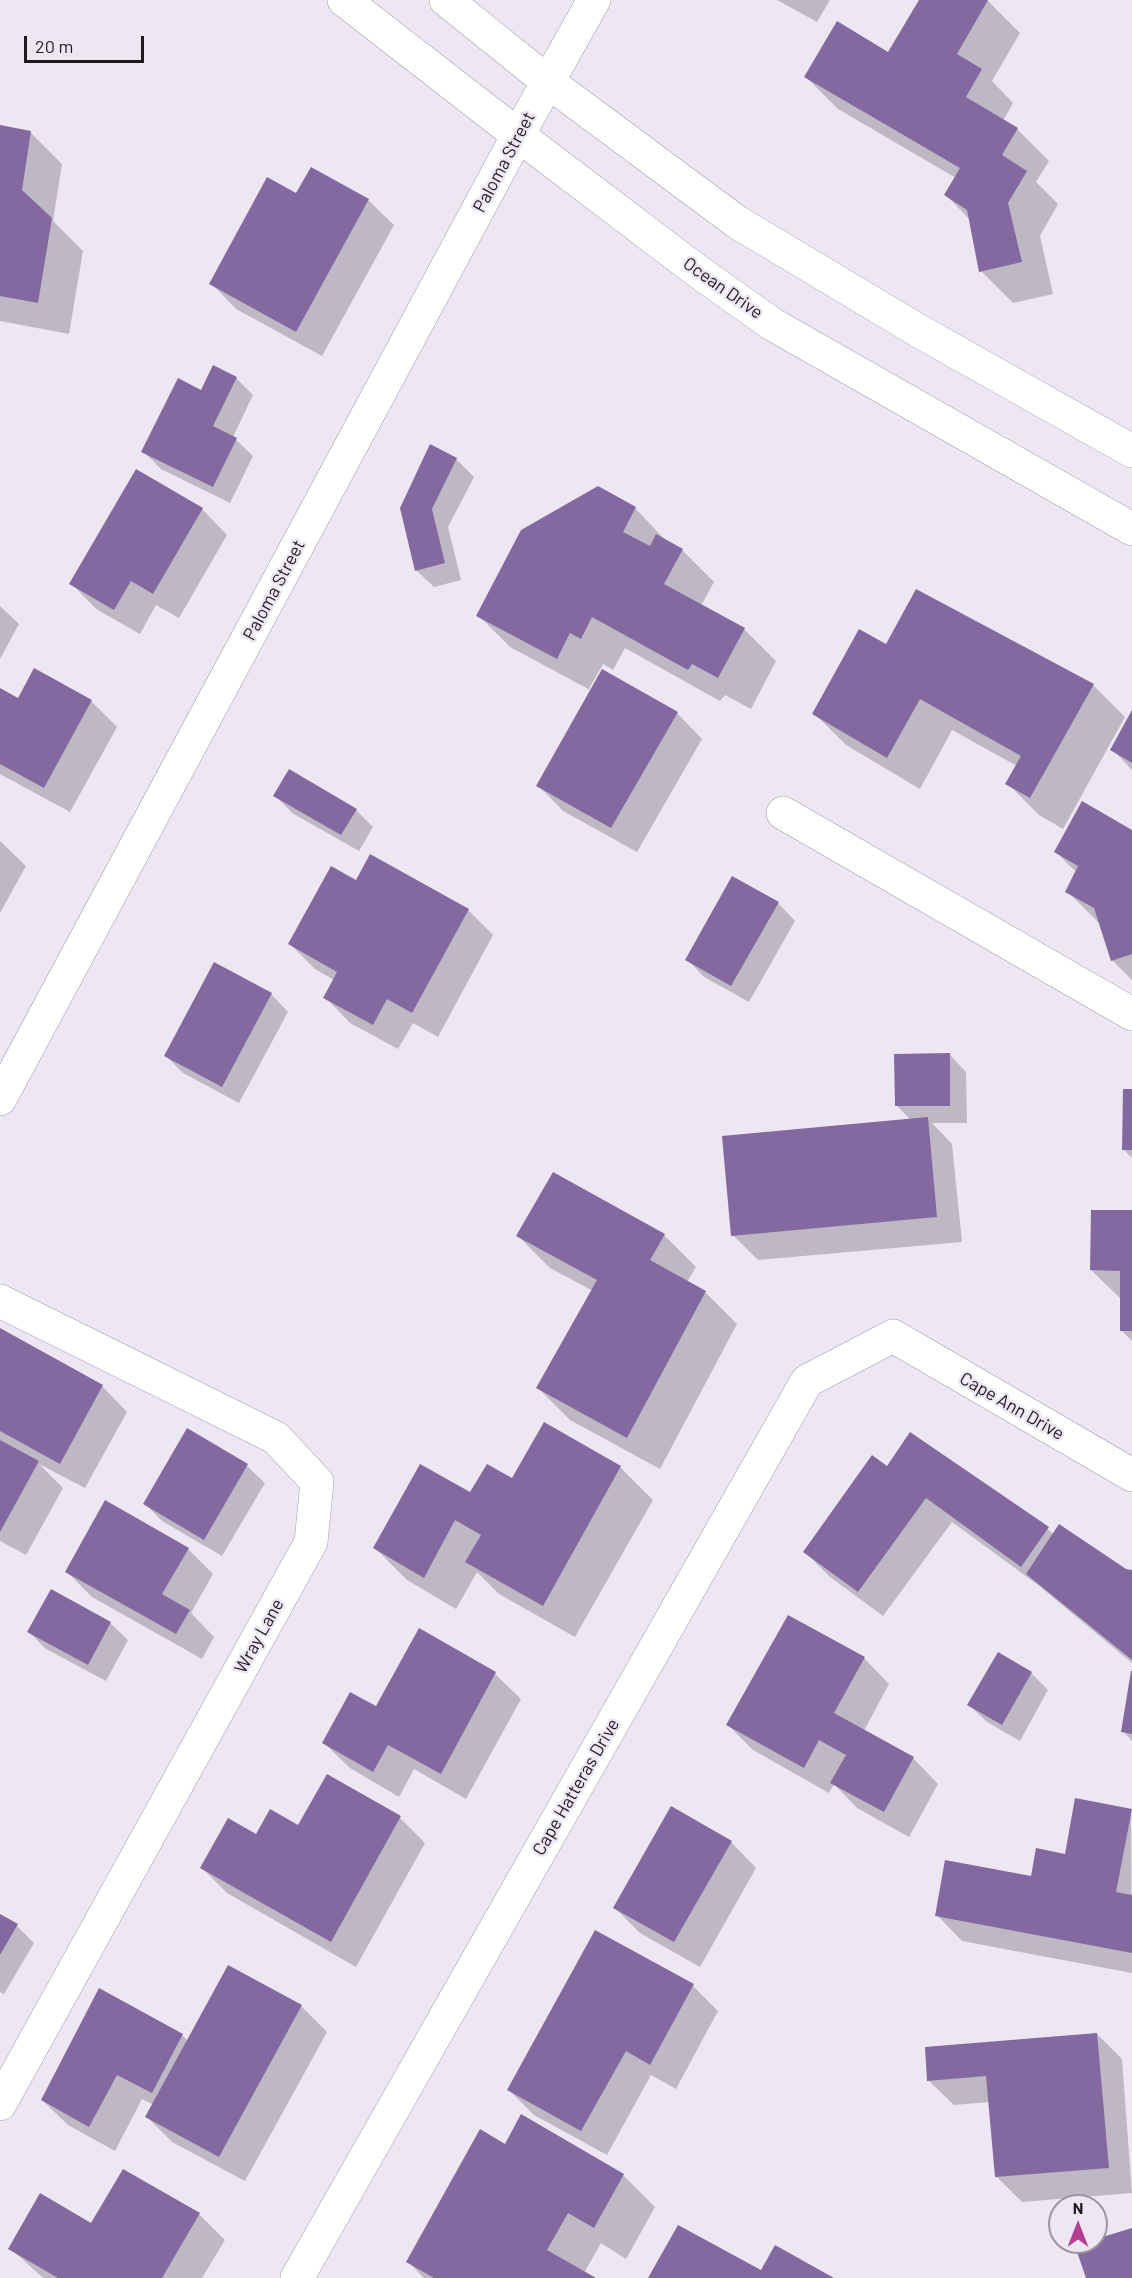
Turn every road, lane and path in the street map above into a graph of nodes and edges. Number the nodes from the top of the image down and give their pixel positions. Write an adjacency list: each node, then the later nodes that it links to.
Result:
1 (344, 0): 5 (street, Ocean Drive)
2 (446, 0): 4 (street)
3 (594, 0): 4 (street, Paloma Street)
4 (547, 81): 5 (street, Paloma Street); 6 (street)
5 (518, 135): 7 (street, Ocean Drive); 10 (street, Paloma Street)
6 (1132, 451)
7 (1132, 529)
8 (783, 813): 9 (street)
9 (1132, 1014)
10 (0, 1099)
11 (0, 1301): 14 (street, Wray Lane)
12 (893, 1336): 13 (street, Cape Ann Drive); 15 (street, Cape Hatteras Drive)
13 (1132, 1475)
14 (0, 2104)
15 (303, 2276)

